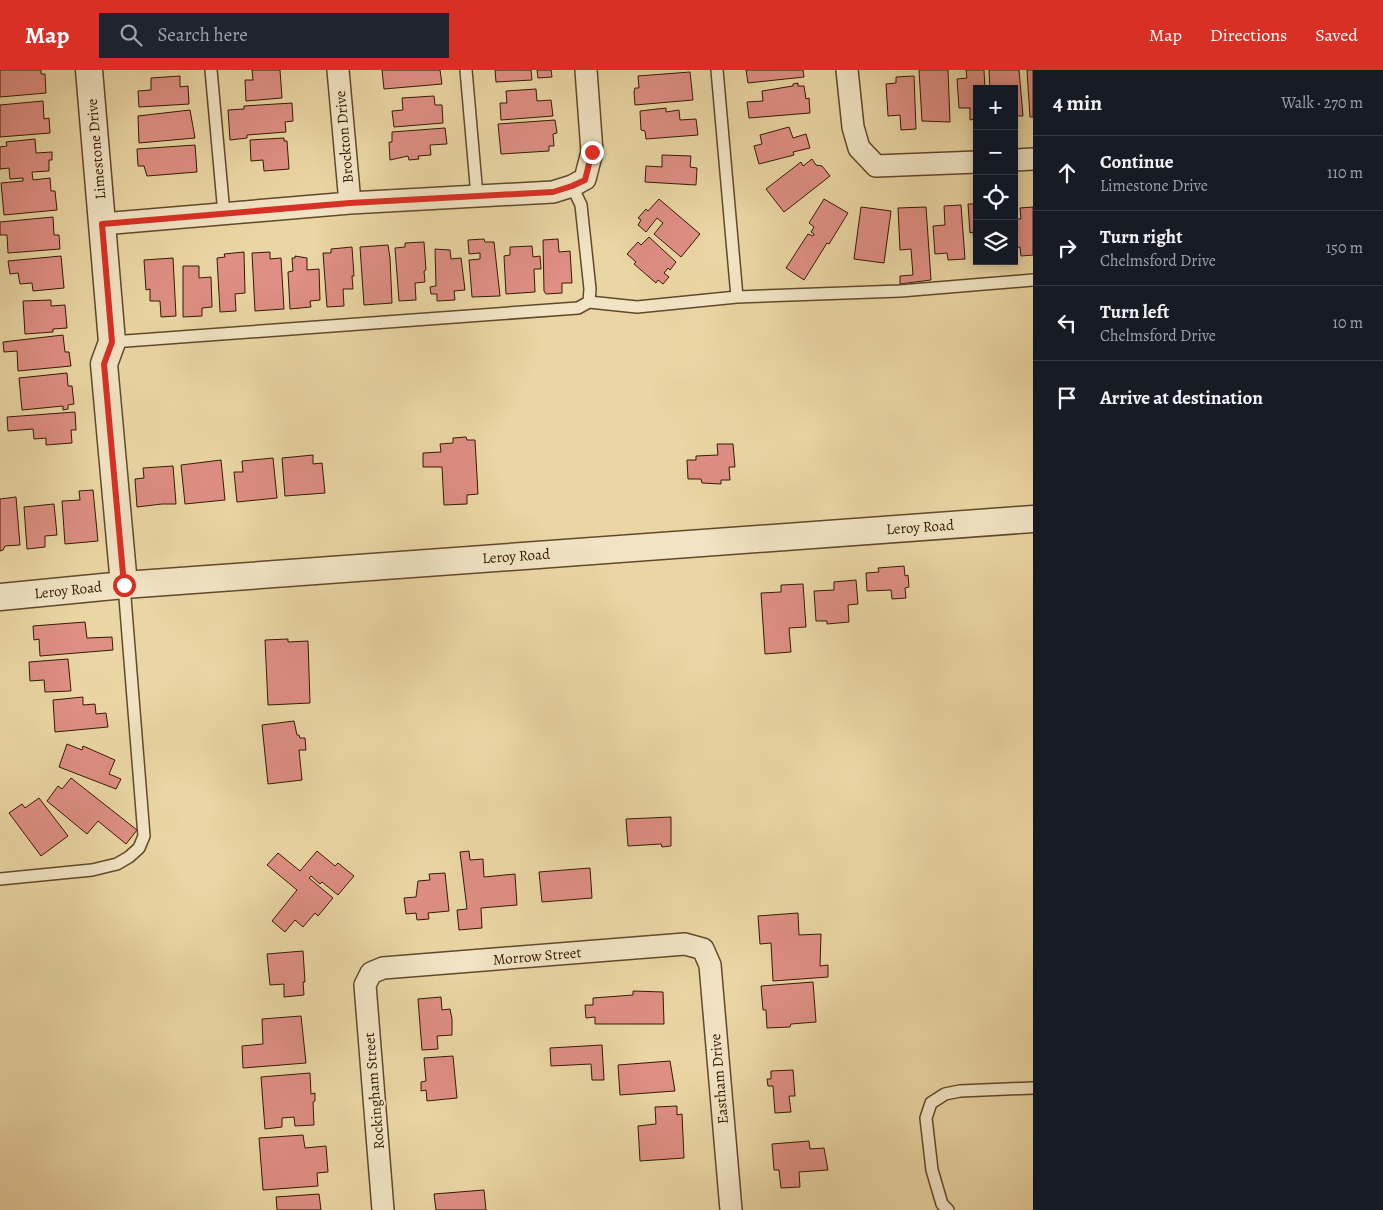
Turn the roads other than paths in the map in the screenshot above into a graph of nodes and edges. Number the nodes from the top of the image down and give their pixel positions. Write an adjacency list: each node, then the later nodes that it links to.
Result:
1 (88, 70): 15 (street, Limestone Drive)
2 (211, 70): 14 (lane)
3 (338, 70): 13 (street, Brockton Drive)
4 (466, 70): 12 (lane)
5 (586, 70): 11 (street)
6 (718, 70): 17 (lane)
7 (847, 70): 10 (street)
8 (1033, 159): 9 (street)
9 (1018, 160)
10 (973, 162)
11 (572, 186): 12 (street); 18 (lane)
12 (477, 196): 13 (street)
13 (350, 203): 14 (street)
14 (224, 214): 15 (street)
15 (102, 224): 19 (street, Limestone Drive)
16 (1033, 280): 17 (lane)
17 (737, 298): 18 (lane)
18 (589, 302): 19 (lane)
19 (112, 342): 21 (street, Limestone Drive)
20 (1033, 519): 21 (street, Leroy Road)
21 (124, 585): 22 (street, Leroy Road); 23 (lane)
22 (0, 597)
23 (0, 879)
24 (703, 949): 25 (street, Morrow Street); 28 (street, Eastham Drive)
25 (371, 973): 27 (street, Rockingham Street)
26 (1033, 1088): 29 (lane)
27 (384, 1210)
28 (731, 1210)
29 (948, 1210)

